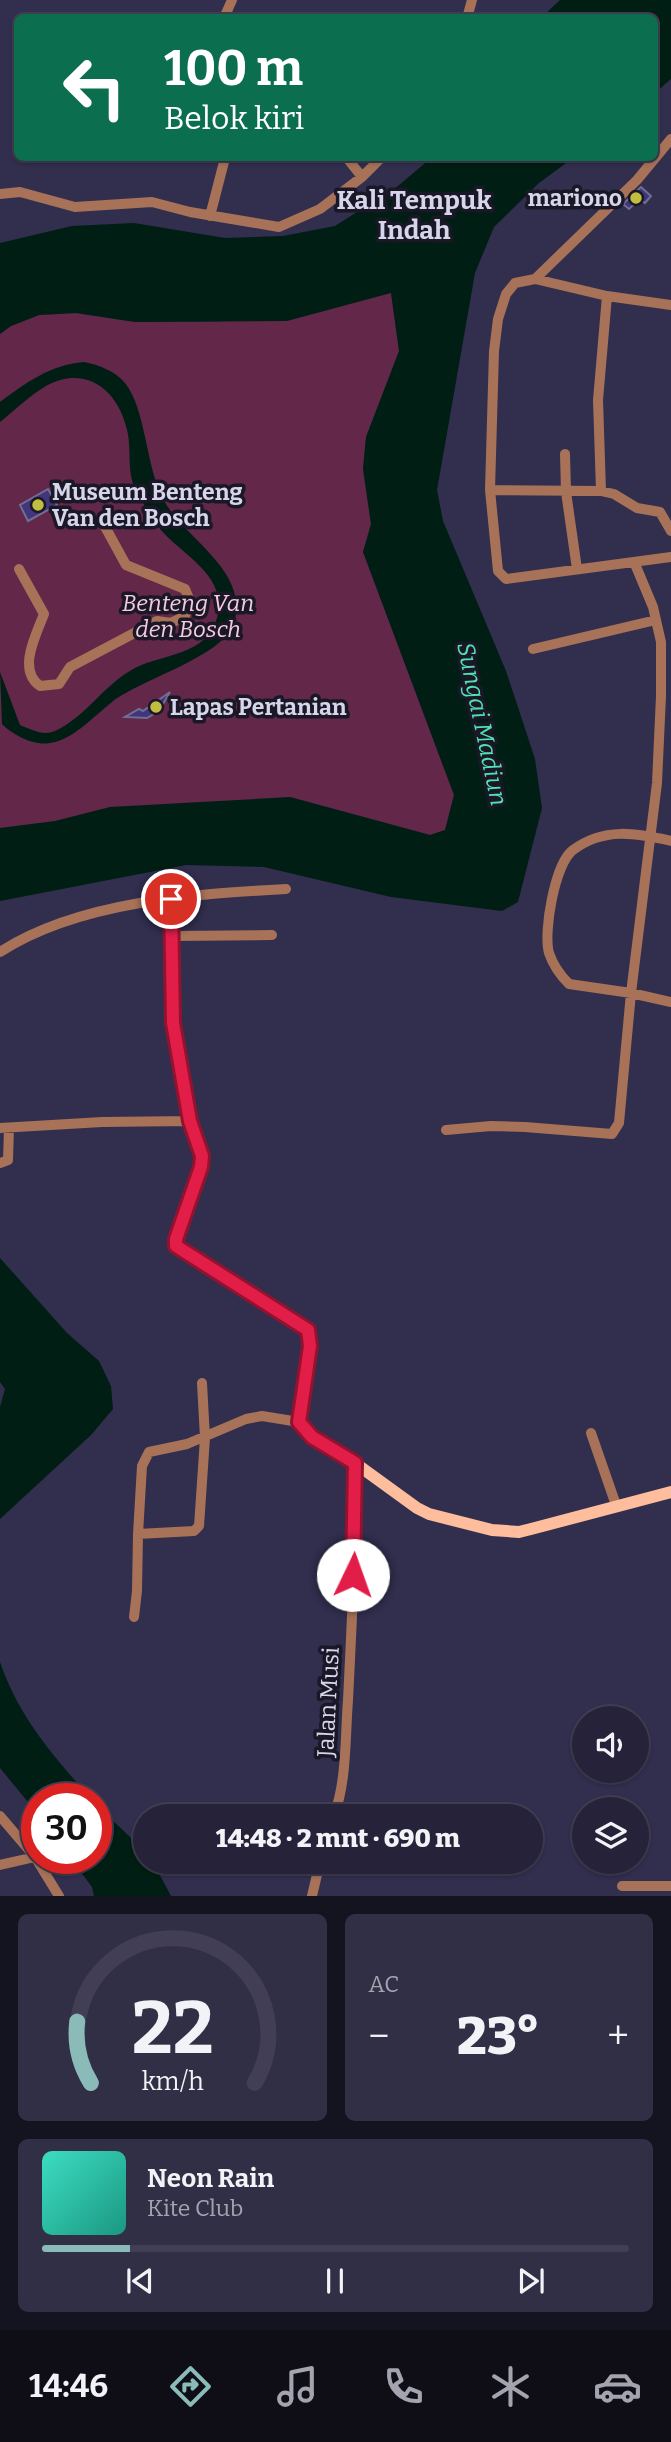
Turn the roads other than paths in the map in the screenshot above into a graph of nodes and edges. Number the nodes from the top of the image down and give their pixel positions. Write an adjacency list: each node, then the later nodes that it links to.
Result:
1 (671, 139): 2 (street)
2 (658, 155)
3 (224, 161): 9 (street)
4 (349, 161): 7 (street)
5 (378, 161): 7 (street)
6 (653, 161): 10 (street)
7 (362, 177): 9 (street)
8 (0, 194): 9 (street)
9 (210, 216)
10 (535, 279): 11 (street); 14 (street)
11 (607, 296): 12 (street); 15 (street)
12 (671, 305)
13 (565, 454): 16 (street)
14 (490, 490): 16 (street); 22 (street)
15 (601, 491): 16 (street); 18 (street)
16 (566, 492): 22 (street)
17 (103, 523): 21 (street)
18 (671, 531)
19 (671, 558): 20 (street)
20 (635, 564): 22 (street); 23 (street)
21 (19, 569)
22 (577, 569)
23 (656, 620): 24 (street); 25 (street)
24 (533, 649)
25 (651, 836): 26 (street); 32 (street); 32 (street)
26 (671, 841)
27 (286, 889): 28 (street)
28 (171, 899): 30 (street); 31 (street)
29 (272, 935): 30 (street)
30 (173, 936): 34 (street)
31 (0, 952)
32 (631, 993): 33 (street); 36 (street)
33 (671, 1002)
34 (190, 1121): 35 (street); 39 (street)
35 (4, 1128): 37 (street)
36 (446, 1130)
37 (0, 1163)
38 (202, 1383): 41 (street)
39 (299, 1422): 41 (street); 42 (street)
40 (591, 1433): 44 (street)
41 (205, 1438): 45 (street); 45 (street)
42 (355, 1463): 44 (main road); 47 (street, Jalan Musi)
43 (671, 1493): 44 (main road)
44 (616, 1505)
45 (138, 1534): 46 (street)
46 (134, 1617)
47 (337, 1804)
48 (0, 1816): 49 (street)
49 (21, 1841)
50 (21, 1860): 51 (street)
51 (0, 1865)
52 (45, 1874): 56 (street)
53 (317, 1874): 57 (street)
54 (622, 1886): 55 (street)
55 (671, 1886)
56 (59, 1896)
57 (312, 1896)

